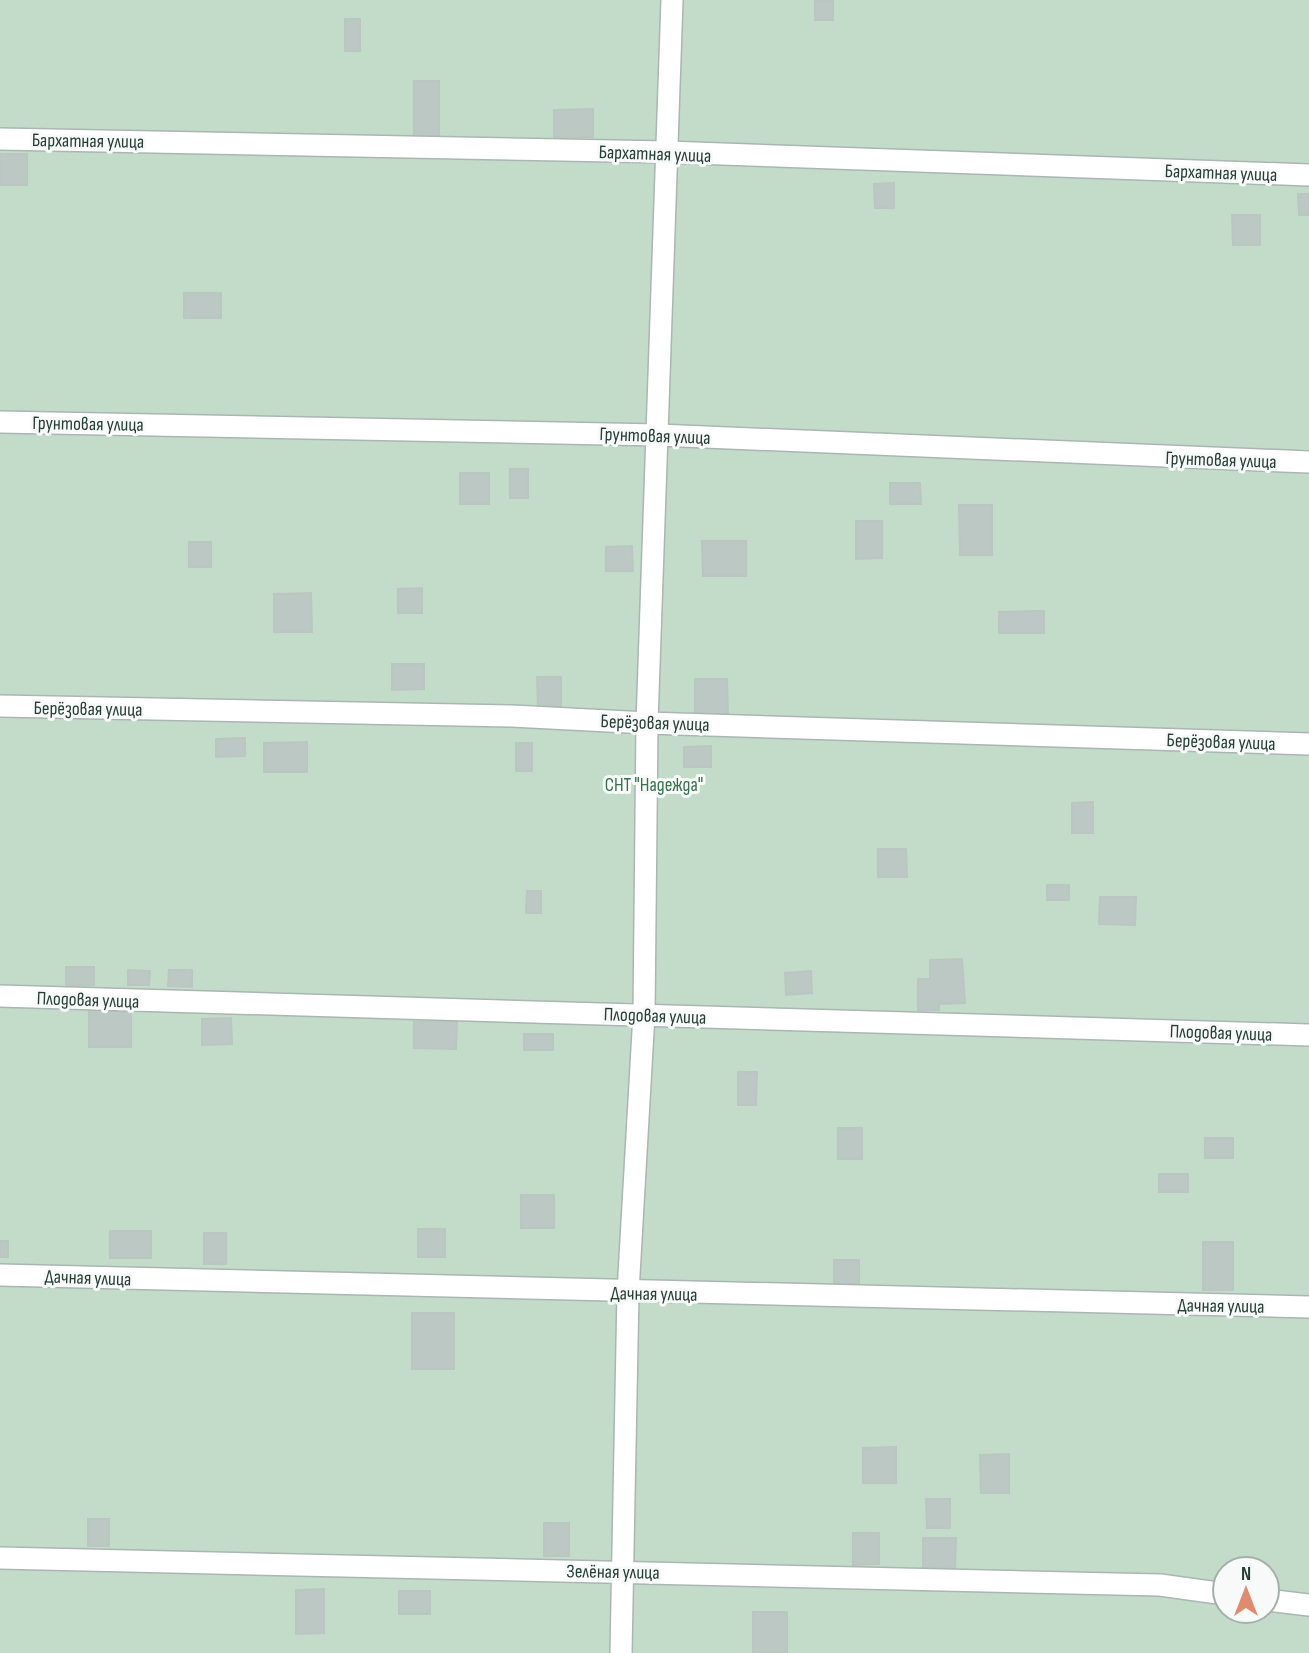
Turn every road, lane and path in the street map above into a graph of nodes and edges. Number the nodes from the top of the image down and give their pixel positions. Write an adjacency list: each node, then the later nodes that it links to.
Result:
1 (672, 0): 3 (street)
2 (0, 139): 3 (street, Бархатная улица)
3 (667, 152): 4 (street, Бархатная улица); 6 (street)
4 (1309, 175)
5 (0, 422): 6 (street, Грунтовая улица)
6 (659, 435): 7 (street, Грунтовая улица); 9 (street)
7 (1309, 463)
8 (0, 706): 9 (street, Берёзовая улица)
9 (647, 723): 10 (street, Берёзовая улица); 12 (street)
10 (1309, 744)
11 (0, 996): 12 (street, Плодовая улица)
12 (644, 1014): 13 (street, Плодовая улица); 15 (street)
13 (1309, 1035)
14 (0, 1275): 15 (street, Дачная улица)
15 (628, 1292): 16 (street, Дачная улица); 18 (street)
16 (1309, 1307)
17 (0, 1558): 18 (street, Зелёная улица)
18 (623, 1572): 19 (street, Зелёная улица); 22 (street)
19 (1211, 1592)
20 (1281, 1602): 21 (street)
21 (1309, 1605)
22 (621, 1653)

